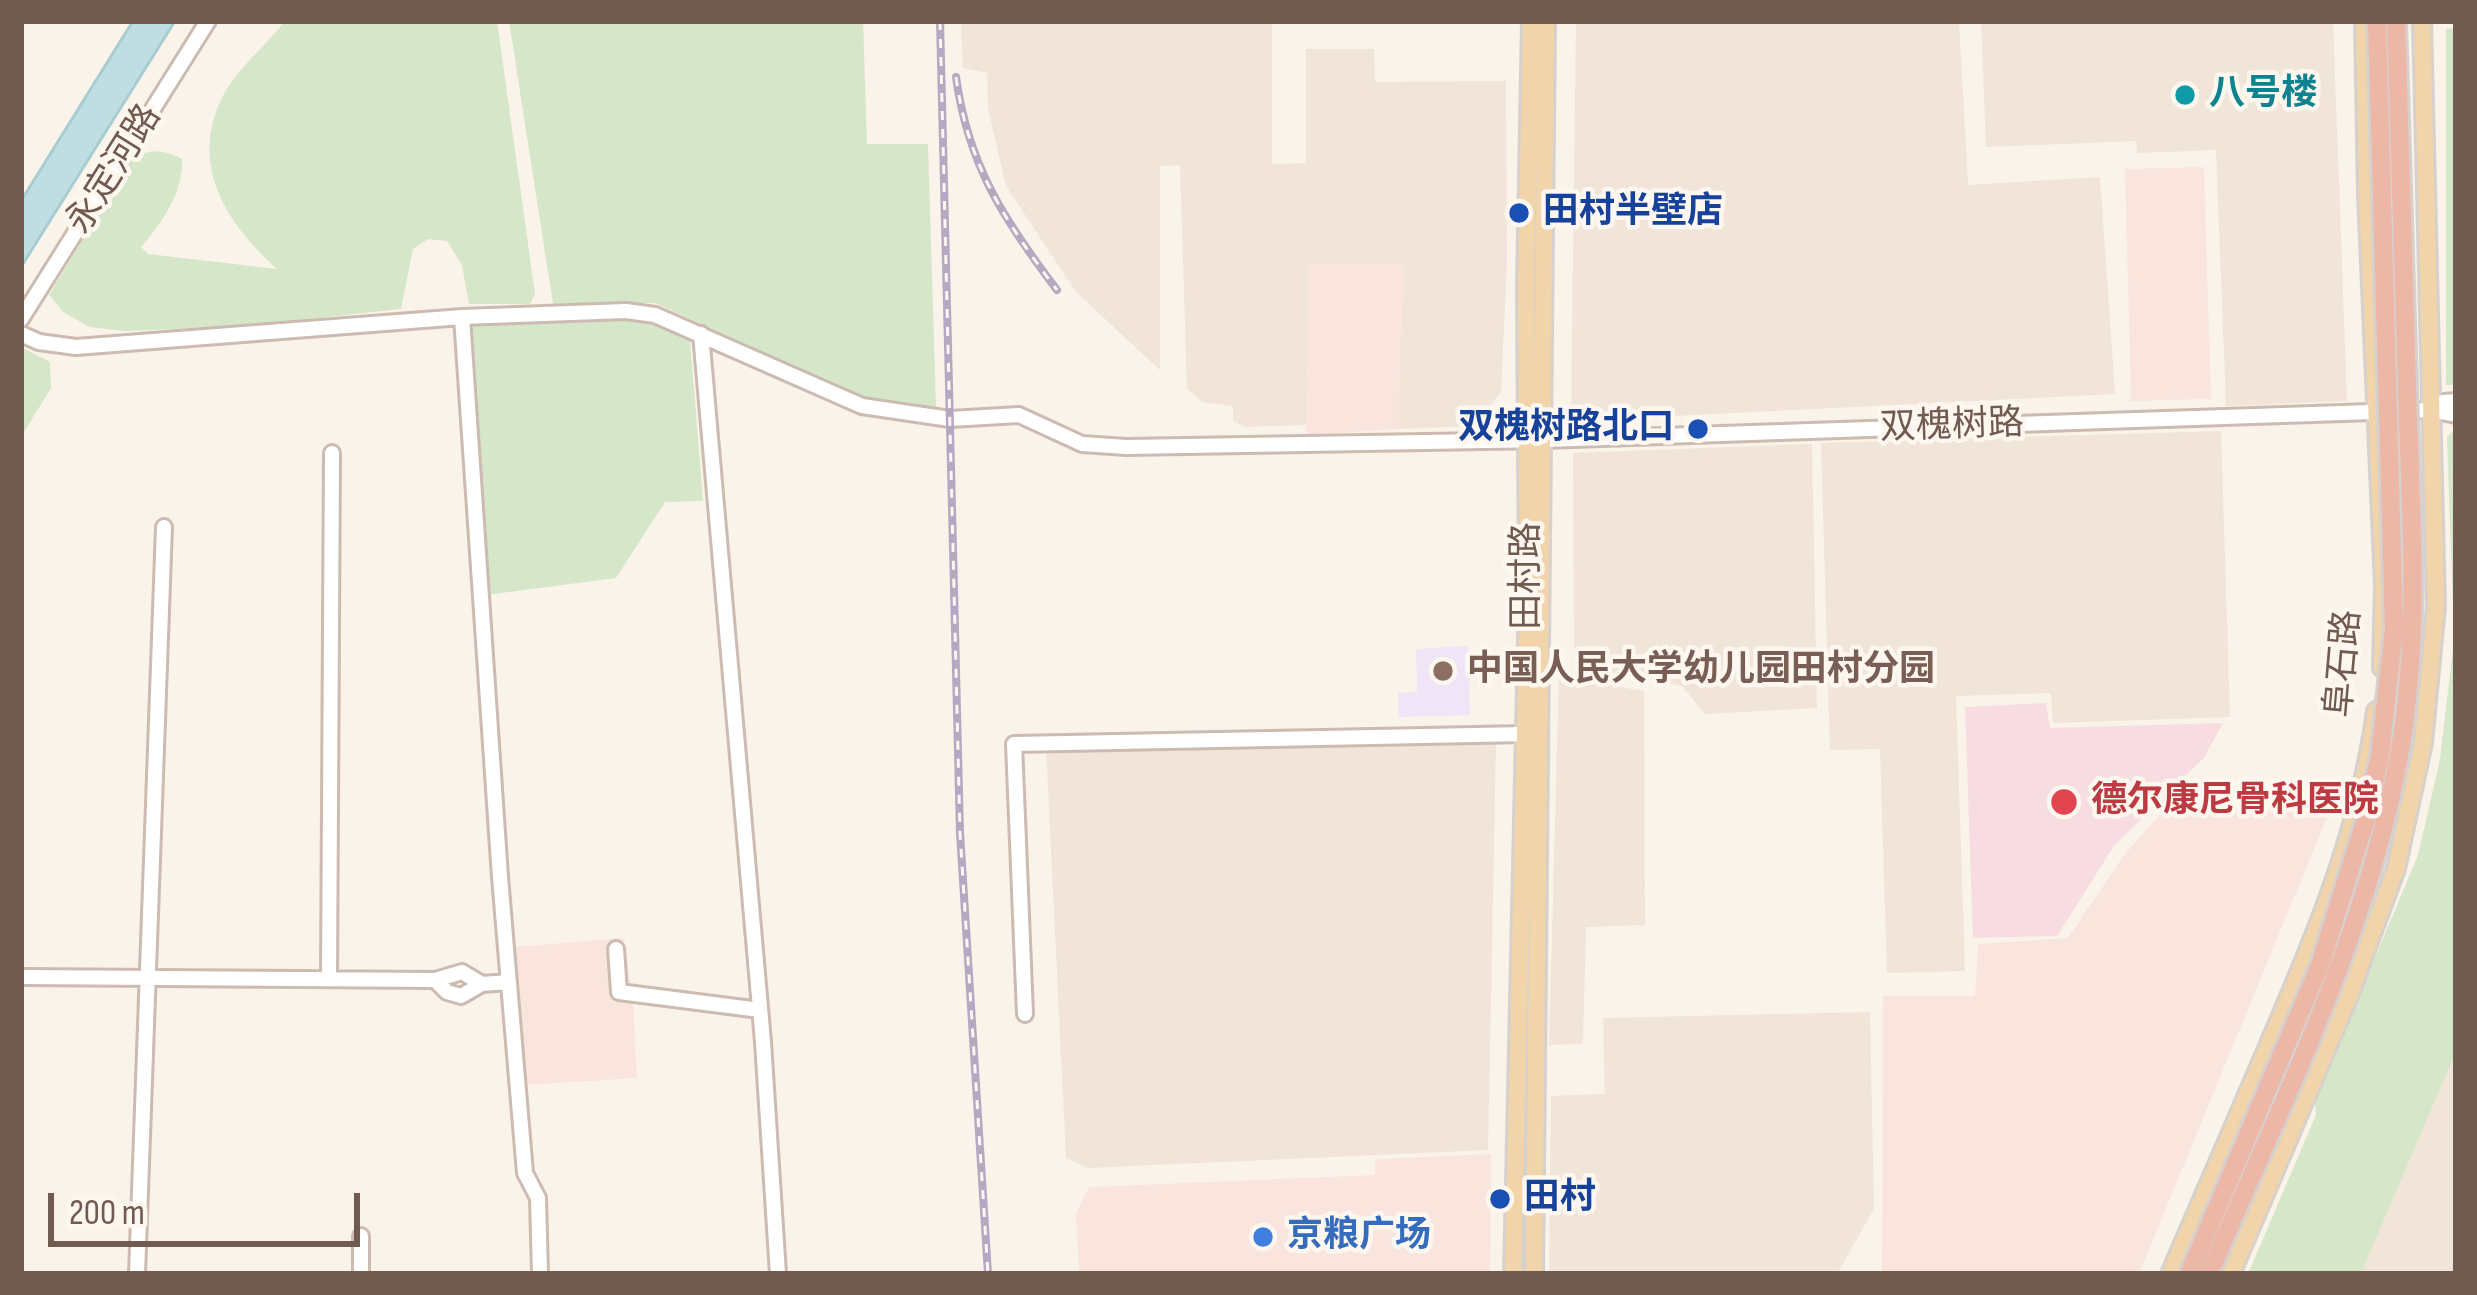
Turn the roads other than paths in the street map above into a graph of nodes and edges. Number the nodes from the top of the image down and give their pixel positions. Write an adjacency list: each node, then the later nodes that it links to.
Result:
1 (208, 21): 9 (street, 永定河路)
2 (1531, 21): 16 (main road, 田村路)
3 (1546, 21): 16 (main road, 田村路)
4 (2365, 21): 14 (main road, 阜石路)
5 (2377, 21): 35 (highway, 阜石路, bridge)
6 (2396, 21): 36 (highway, 阜石路, bridge)
7 (2421, 24): 13 (main road)
8 (462, 317): 10 (street, 双槐树路); 11 (street, 双槐树路); 24 (street)
9 (21, 319)
10 (21, 334)
11 (701, 334): 16 (street, 双槐树路); 25 (street)
12 (2456, 401): 13 (street)
13 (2431, 410): 14 (street, 双槐树路); 15 (street); 37 (main road)
14 (2376, 413): 16 (street, 双槐树路); 34 (main road, 阜石路)
15 (2456, 415)
16 (1536, 440): 19 (main road, 田村路); 33 (main road, 田村路)
17 (332, 453): 23 (street)
18 (164, 526): 22 (street)
19 (1526, 734): 26 (street); 32 (main road, 田村路)
20 (616, 949): 25 (street)
21 (21, 977): 22 (street)
22 (150, 978): 23 (street); 28 (street)
23 (329, 978): 24 (street)
24 (509, 982): 30 (street)
25 (760, 1010): 31 (street)
26 (1025, 1014)
27 (361, 1236): 29 (street)
28 (136, 1274)
29 (361, 1274)
30 (540, 1274)
31 (778, 1274)
32 (1514, 1274)
33 (1534, 1274)
34 (2170, 1274)
35 (2189, 1274)
36 (2209, 1274)
37 (2230, 1274)

